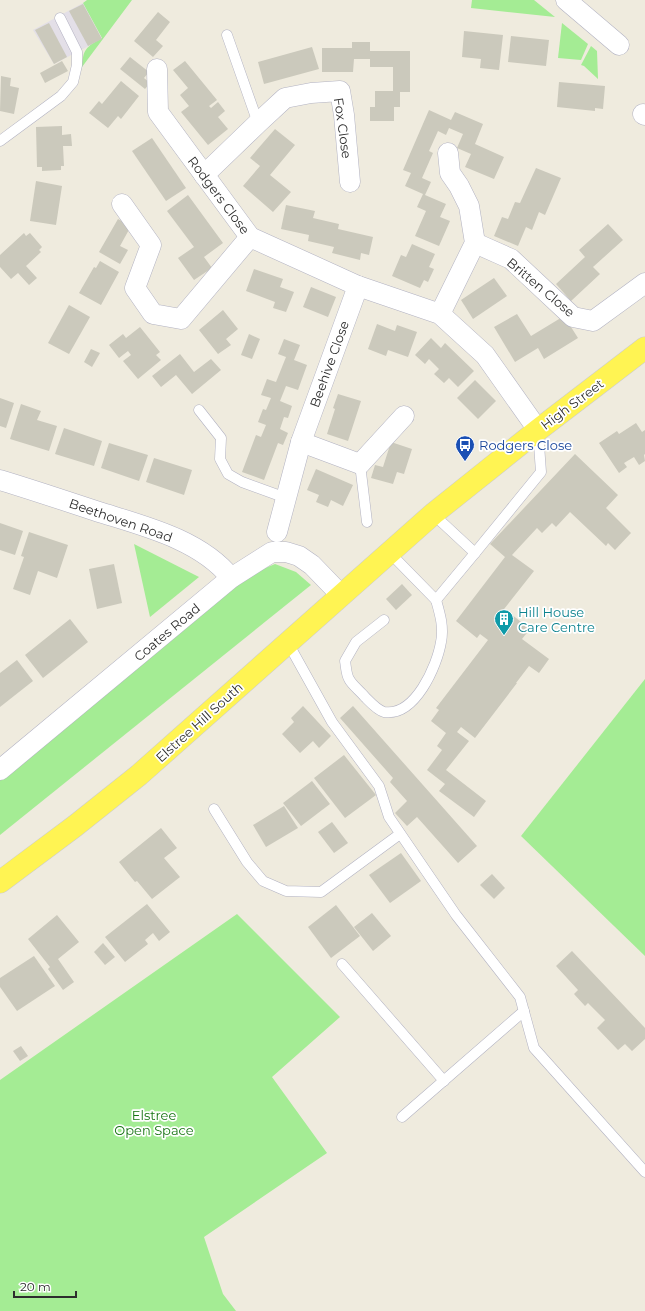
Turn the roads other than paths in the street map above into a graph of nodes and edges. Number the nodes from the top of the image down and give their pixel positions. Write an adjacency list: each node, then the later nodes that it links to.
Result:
1 (566, 0): 4 (street)
2 (60, 18): 7 (lane)
3 (228, 35): 6 (lane)
4 (619, 45)
5 (157, 69): 9 (street, Rodgers Close)
6 (258, 123): 9 (street, Fox Close); 10 (street, Fox Close)
7 (0, 141)
8 (448, 153): 13 (street)
9 (204, 176): 12 (street, Rodgers Close)
10 (350, 182)
11 (122, 204): 12 (street)
12 (250, 237): 15 (street, Rodgers Close)
13 (475, 243): 14 (street, Britten Close); 16 (street)
14 (645, 283)
15 (358, 286): 16 (street, Rodgers Close); 21 (street, Beehive Close)
16 (440, 314): 20 (street, Rodgers Close)
17 (645, 348): 20 (main road, High Street)
18 (199, 410): 24 (lane)
19 (404, 416): 22 (street)
20 (538, 430): 25 (main road, High Street); 29 (lane)
21 (301, 442): 22 (street); 24 (street, Beehive Close)
22 (360, 464): 26 (lane)
23 (0, 480): 30 (street, Beethoven Road)
24 (286, 498): 27 (street, Beehive Close)
25 (433, 514): 28 (main road, High Street); 29 (lane)
26 (367, 522)
27 (277, 532)
28 (389, 552): 31 (main road, Elstree Hill South); 32 (lane)
29 (475, 552): 32 (lane)
30 (232, 578): 31 (street, Coates Road); 35 (street, Coates Road)
31 (341, 595): 34 (main road, Elstree Hill South)
32 (436, 600): 33 (lane)
33 (384, 620)
34 (288, 644): 37 (lane); 38 (main road, Elstree Hill South)
35 (0, 770)
36 (214, 809): 37 (lane)
37 (400, 834): 40 (lane)
38 (0, 882)
39 (342, 964): 41 (lane)
40 (524, 1011): 41 (lane); 43 (lane)
41 (444, 1081): 42 (lane)
42 (402, 1117)
43 (645, 1172)

